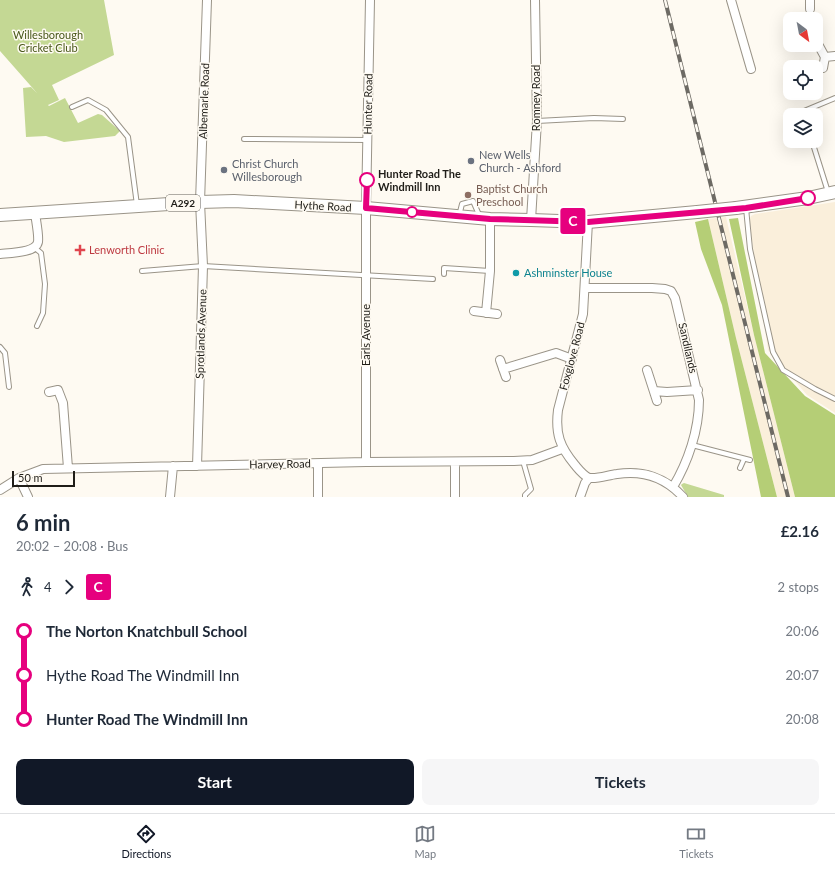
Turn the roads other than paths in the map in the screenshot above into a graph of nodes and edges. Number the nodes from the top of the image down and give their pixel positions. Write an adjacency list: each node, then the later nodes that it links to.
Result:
1 (207, 0): 21 (street, Albemarle Road)
2 (370, 0): 18 (street, Hunter Road)
3 (535, 0): 16 (street, Romney Road)
4 (731, 0): 11 (street)
5 (810, 0): 6 (street)
6 (810, 9)
7 (822, 52): 9 (street)
8 (835, 56): 9 (street)
9 (825, 57): 10 (street)
10 (823, 68)
11 (751, 69)
12 (835, 98): 14 (lane)
13 (72, 107): 22 (lane)
14 (811, 108)
15 (623, 119): 16 (lane)
16 (537, 121): 28 (street, Romney Road)
17 (244, 139): 18 (lane)
18 (367, 140): 23 (street, Hunter Road)
19 (815, 148): 20 (lane)
20 (832, 193): 24 (main road, Hythe Road / A292)
21 (200, 202): 22 (main road, Hythe Road / A292); 23 (main road, Hythe Road / A292); 32 (street, Sprotlands Avenue)
22 (137, 206): 25 (main road, Hythe Road / A292)
23 (366, 208): 27 (main road, Hythe Road / A292); 36 (street, Earls Avenue)
24 (741, 208): 29 (main road, Hythe Road / A292, bridge); 51 (lane)
25 (35, 213): 26 (main road, Hythe Road / A292); 30 (street)
26 (0, 215)
27 (485, 218): 28 (main road, Hythe Road / A292); 34 (street)
28 (531, 220): 29 (main road, Hythe Road / A292)
29 (588, 222): 38 (street, Foxglove Road)
30 (35, 248): 31 (street); 42 (lane)
31 (0, 254)
32 (203, 266): 33 (lane); 36 (lane); 62 (street, Sprotlands Avenue)
33 (142, 271)
34 (490, 271): 35 (lane); 40 (street)
35 (444, 274)
36 (366, 276): 37 (lane); 58 (street, Earls Avenue)
37 (433, 278)
38 (585, 288): 44 (street, Foxglove Road); 48 (street, Sandilands)
39 (474, 311): 40 (street)
40 (486, 313): 41 (street)
41 (497, 314)
42 (37, 326)
43 (0, 347): 47 (lane)
44 (572, 359): 45 (street); 54 (street, Foxglove Road)
45 (500, 360)
46 (647, 370): 49 (street)
47 (9, 387)
48 (698, 390): 49 (street); 53 (street, Sandilands)
49 (654, 391): 52 (street)
50 (49, 392): 63 (street)
51 (835, 399)
52 (657, 401)
53 (692, 445): 55 (lane); 67 (street, Sandilands)
54 (562, 449): 56 (street, Harvey Road); 66 (street, Foxglove Road)
55 (744, 459): 57 (lane); 64 (lane)
56 (523, 460): 59 (street, Harvey Road); 73 (lane)
57 (750, 460)
58 (366, 462): 59 (street, Harvey Road); 60 (street, Harvey Road)
59 (455, 462): 72 (street)
60 (318, 464): 62 (street, Harvey Road); 71 (street)
61 (173, 466): 62 (street, Harvey Road); 63 (street, Harvey Road); 70 (street)
62 (197, 466)
63 (68, 468): 65 (street, Harvey Road)
64 (740, 468)
65 (19, 478): 68 (street, Harvey Road); 69 (street)
66 (589, 478): 67 (street); 74 (street)
67 (673, 487): 75 (street)
68 (0, 490)
69 (28, 497)
70 (170, 497)
71 (318, 497)
72 (455, 497)
73 (525, 497)
74 (580, 497)
75 (683, 497)

